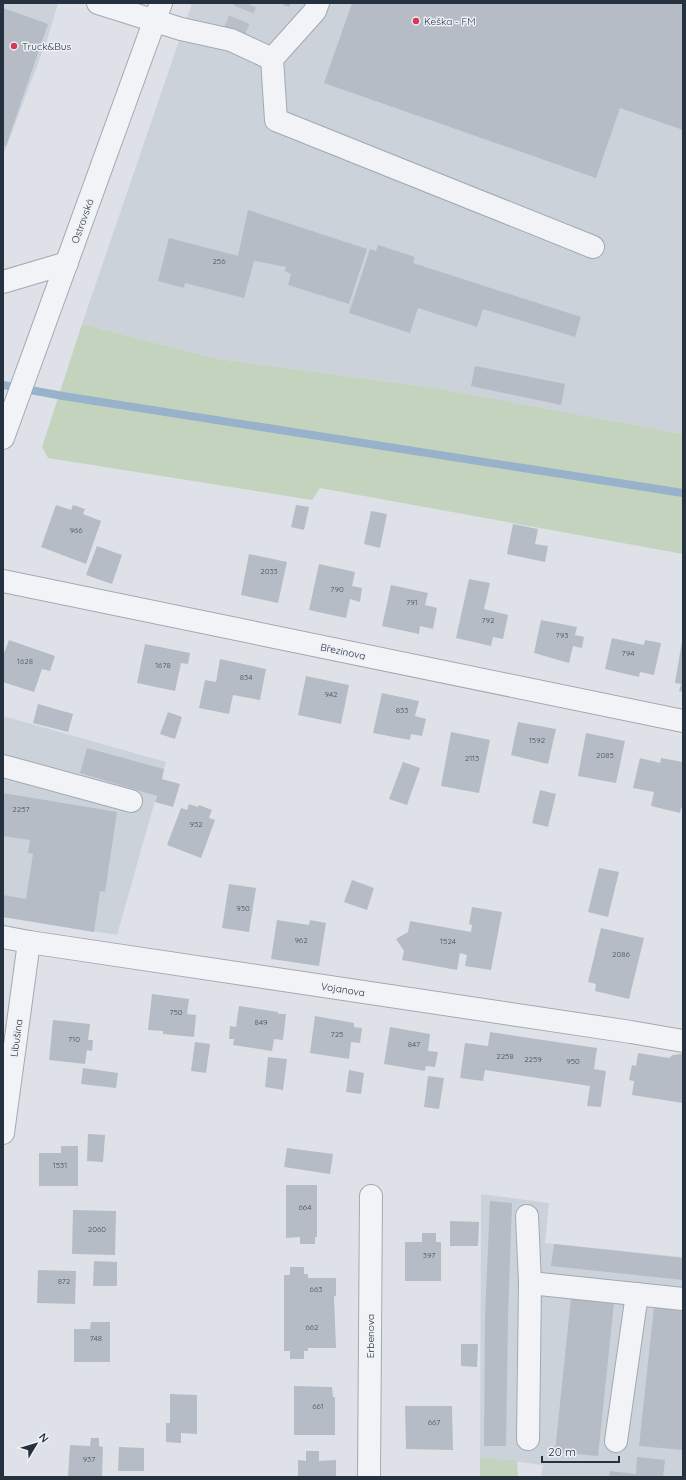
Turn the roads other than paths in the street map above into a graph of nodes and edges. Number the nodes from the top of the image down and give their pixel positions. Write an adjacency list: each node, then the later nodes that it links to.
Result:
1 (98, 3): 3 (street)
2 (318, 3): 4 (street)
3 (158, 12): 4 (street); 6 (street, Ostravská)
4 (272, 59): 5 (street)
5 (593, 247)
6 (67, 262): 7 (street); 8 (street, Ostravská)
7 (3, 282)
8 (3, 438)
9 (3, 581): 10 (street, Březinova)
10 (683, 721)
11 (3, 766): 12 (street)
12 (131, 801)
13 (3, 937): 14 (street, Vojanova)
14 (29, 942): 15 (street, Vojanova); 16 (street, Libušina)
15 (683, 1041)
16 (3, 1133)
17 (371, 1196): 24 (street, Erbenova)
18 (526, 1216): 19 (street)
19 (530, 1283): 20 (street); 22 (street)
20 (637, 1294): 21 (street); 23 (street)
21 (683, 1299)
22 (528, 1439)
23 (616, 1441)
24 (369, 1477)

